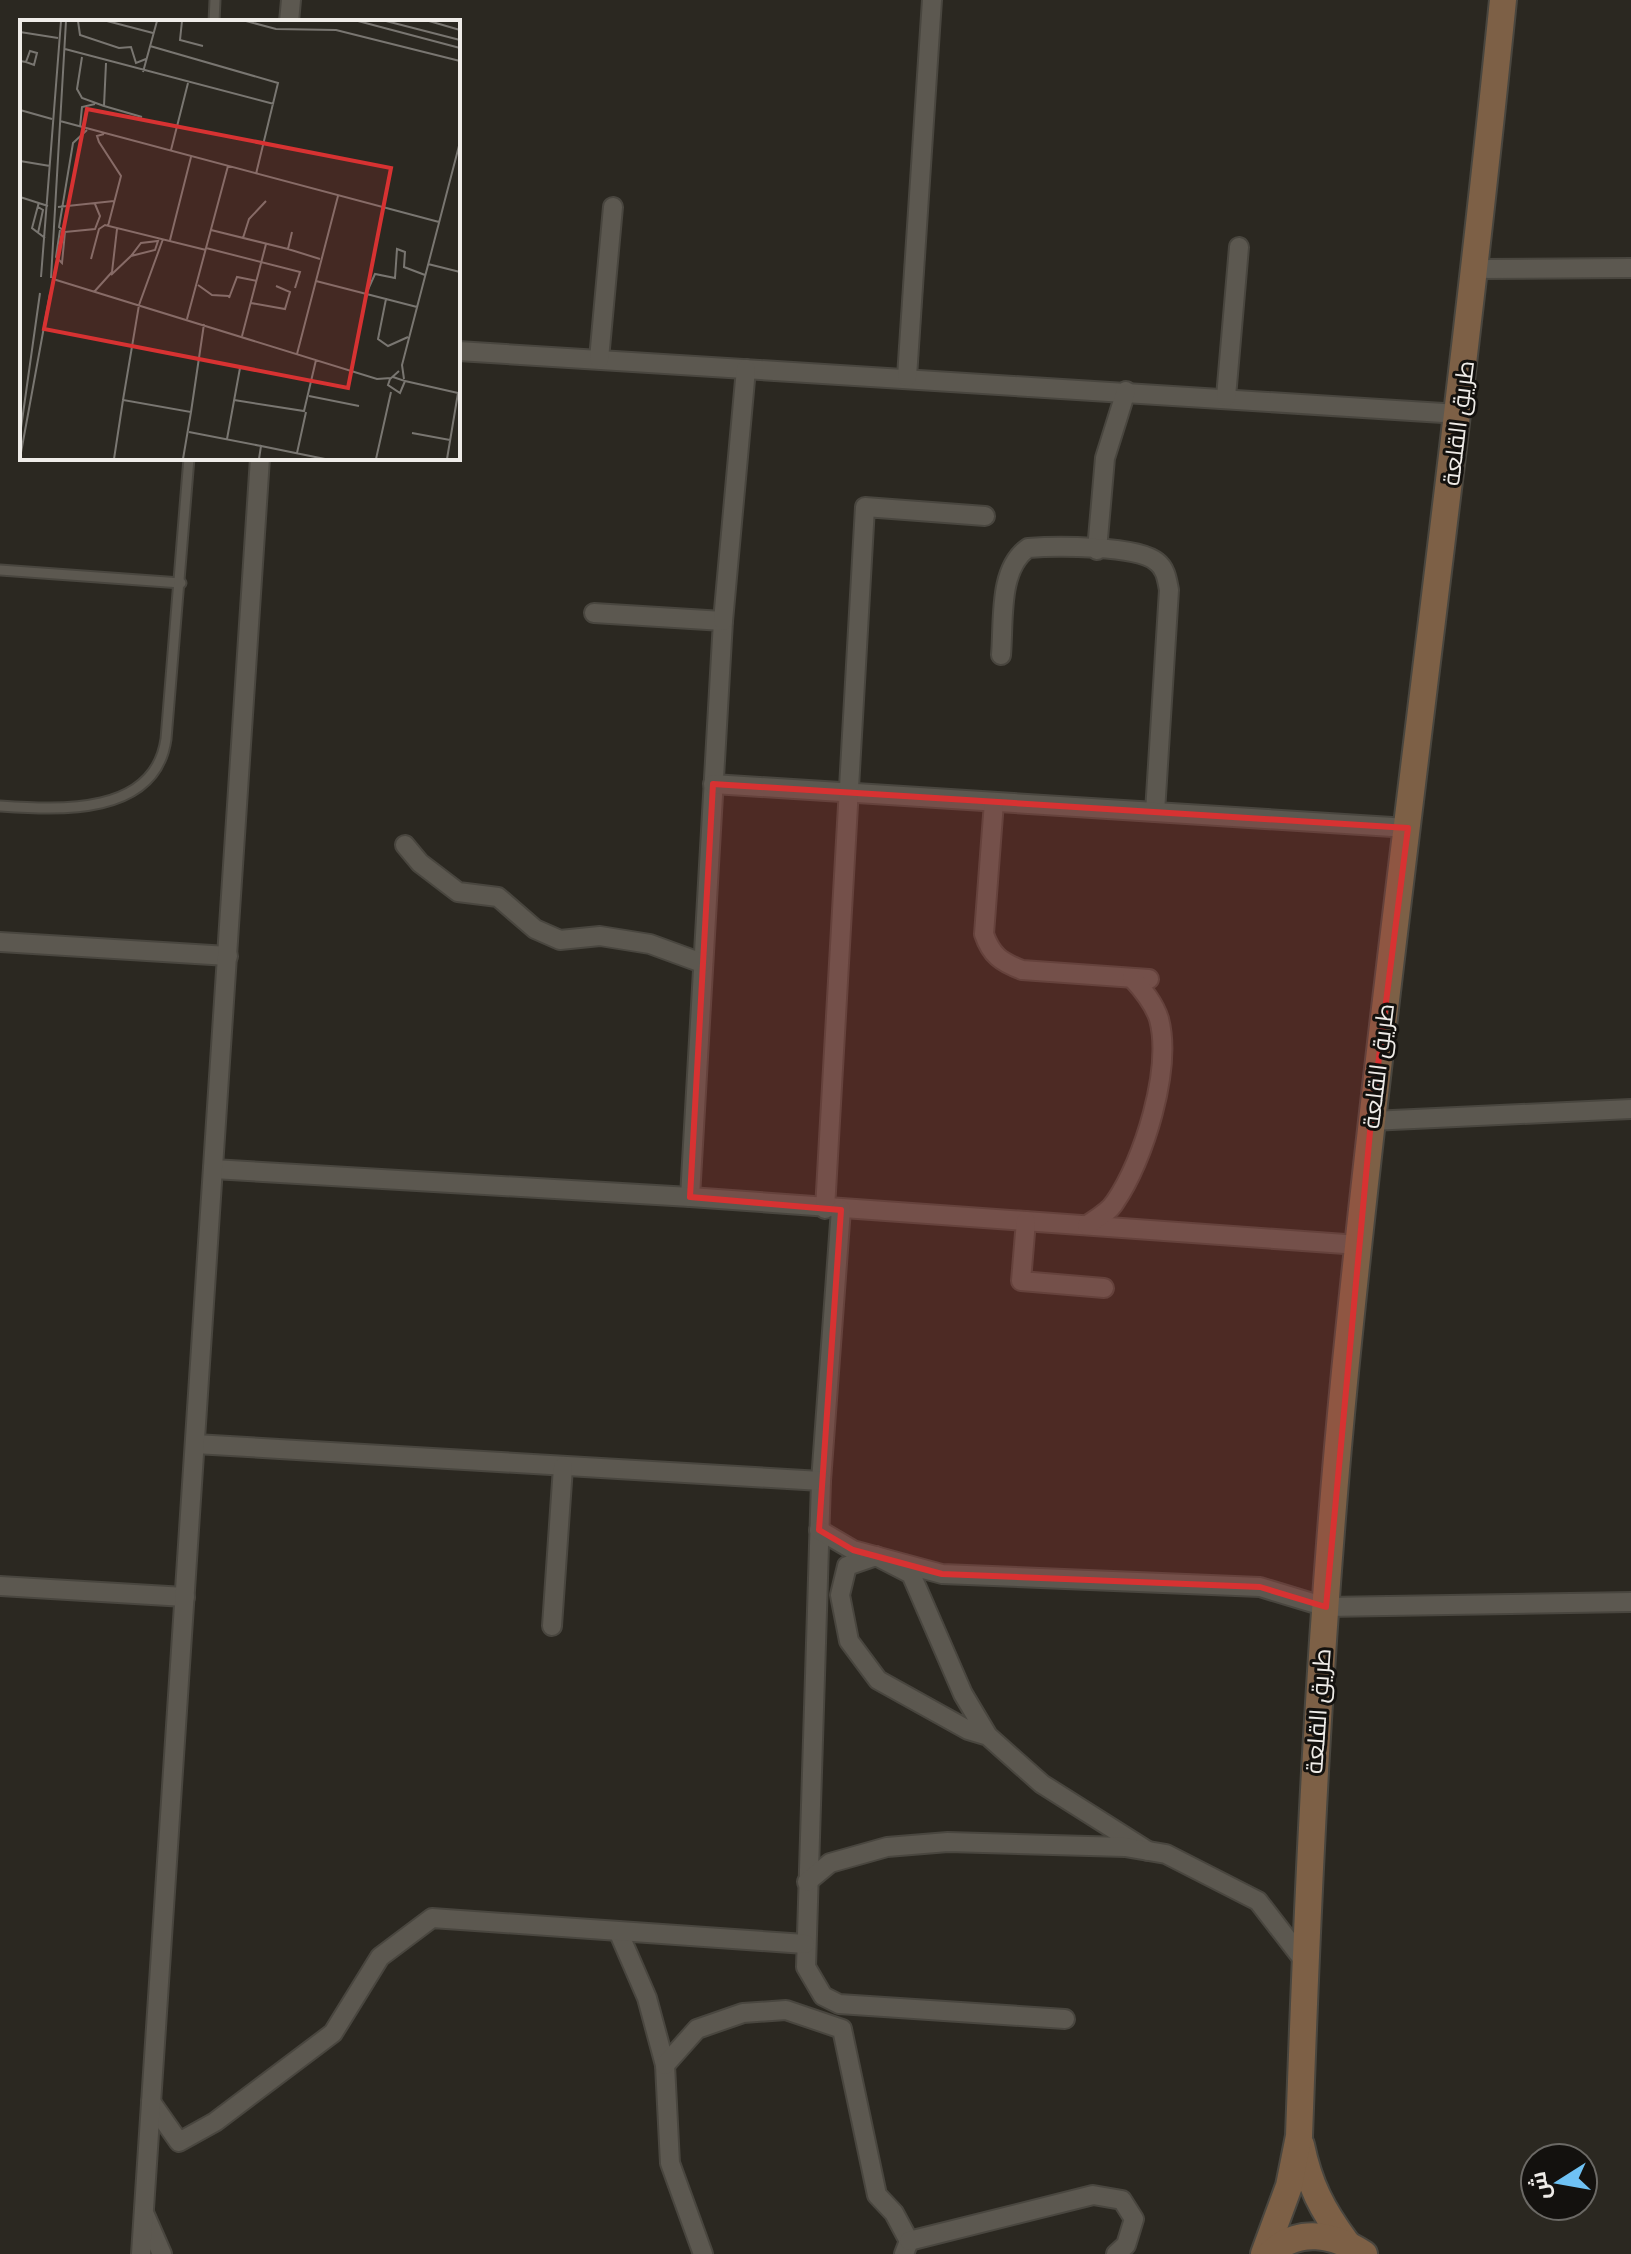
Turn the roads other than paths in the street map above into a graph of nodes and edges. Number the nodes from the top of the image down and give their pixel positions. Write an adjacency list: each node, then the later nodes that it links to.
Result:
1 (215, 0): 5 (lane)
2 (291, 0): 6 (street)
3 (932, 0): 14 (street)
4 (1503, 0): 10 (street, طريق القلعة)
5 (214, 20)
6 (289, 20)
7 (613, 207): 12 (street)
8 (1239, 247): 16 (street)
9 (1631, 268): 10 (street)
10 (1476, 269): 17 (street, طريق القلعة)
11 (460, 351): 12 (street)
12 (599, 359): 13 (street)
13 (746, 369): 14 (street); 25 (street)
14 (907, 377): 15 (street)
15 (1126, 391): 16 (street); 21 (street)
16 (1226, 397): 17 (street)
17 (1459, 414): 32 (street, طريق القلعة)
18 (189, 460): 23 (lane)
19 (260, 460): 35 (street)
20 (985, 516): 28 (street)
21 (1097, 550): 26 (street); 31 (street)
22 (0, 570): 23 (lane)
23 (181, 583): 30 (lane)
24 (594, 613): 25 (street)
25 (723, 621): 27 (street)
26 (1001, 655)
27 (713, 784): 28 (street); 36 (street)
28 (850, 790): 29 (street); 41 (street)
29 (994, 802): 31 (street); 43 (street)
30 (0, 806)
31 (1155, 812): 32 (street)
32 (1408, 828): 38 (street, طريق القلعة)
33 (405, 845): 36 (street)
34 (0, 942): 35 (street)
35 (228, 956): 39 (street)
36 (702, 963): 40 (street)
37 (1631, 1109): 38 (street)
38 (1371, 1121): 44 (street, طريق القلعة)
39 (213, 1169): 40 (street); 46 (street)
40 (690, 1197): 41 (street)
41 (833, 1209): 42 (street); 48 (street)
42 (1026, 1221): 43 (street); 45 (street)
43 (1087, 1225): 44 (street)
44 (1359, 1245): 54 (street, طريق القلعة)
45 (1104, 1288)
46 (195, 1444): 47 (street); 52 (street)
47 (563, 1467): 48 (street); 55 (street)
48 (821, 1481): 49 (street)
49 (819, 1530): 50 (street); 58 (street)
50 (876, 1556): 54 (street); 56 (street); 56 (street)
51 (0, 1586): 52 (street)
52 (185, 1597): 64 (street)
53 (1631, 1602): 54 (street)
54 (1326, 1607): 61 (street, طريق القلعة)
55 (552, 1626)
56 (988, 1736): 57 (street)
57 (1148, 1851): 58 (street); 61 (street)
58 (807, 1882): 60 (street)
59 (618, 1931): 60 (street); 63 (street); 64 (street)
60 (805, 1944): 62 (street)
61 (1305, 1962): 65 (street, طريق القلعة)
62 (1065, 2019)
63 (665, 2065): 67 (street); 71 (street)
64 (151, 2102): 66 (street)
65 (1299, 2136): 68 (street, طريق القلعة); 73 (street, طريق القلعة)
66 (144, 2212): 69 (street); 70 (street)
67 (907, 2248): 72 (street)
68 (1355, 2248): 73 (street)
69 (141, 2254)
70 (162, 2254)
71 (703, 2254)
72 (1116, 2254)
73 (1267, 2254)

